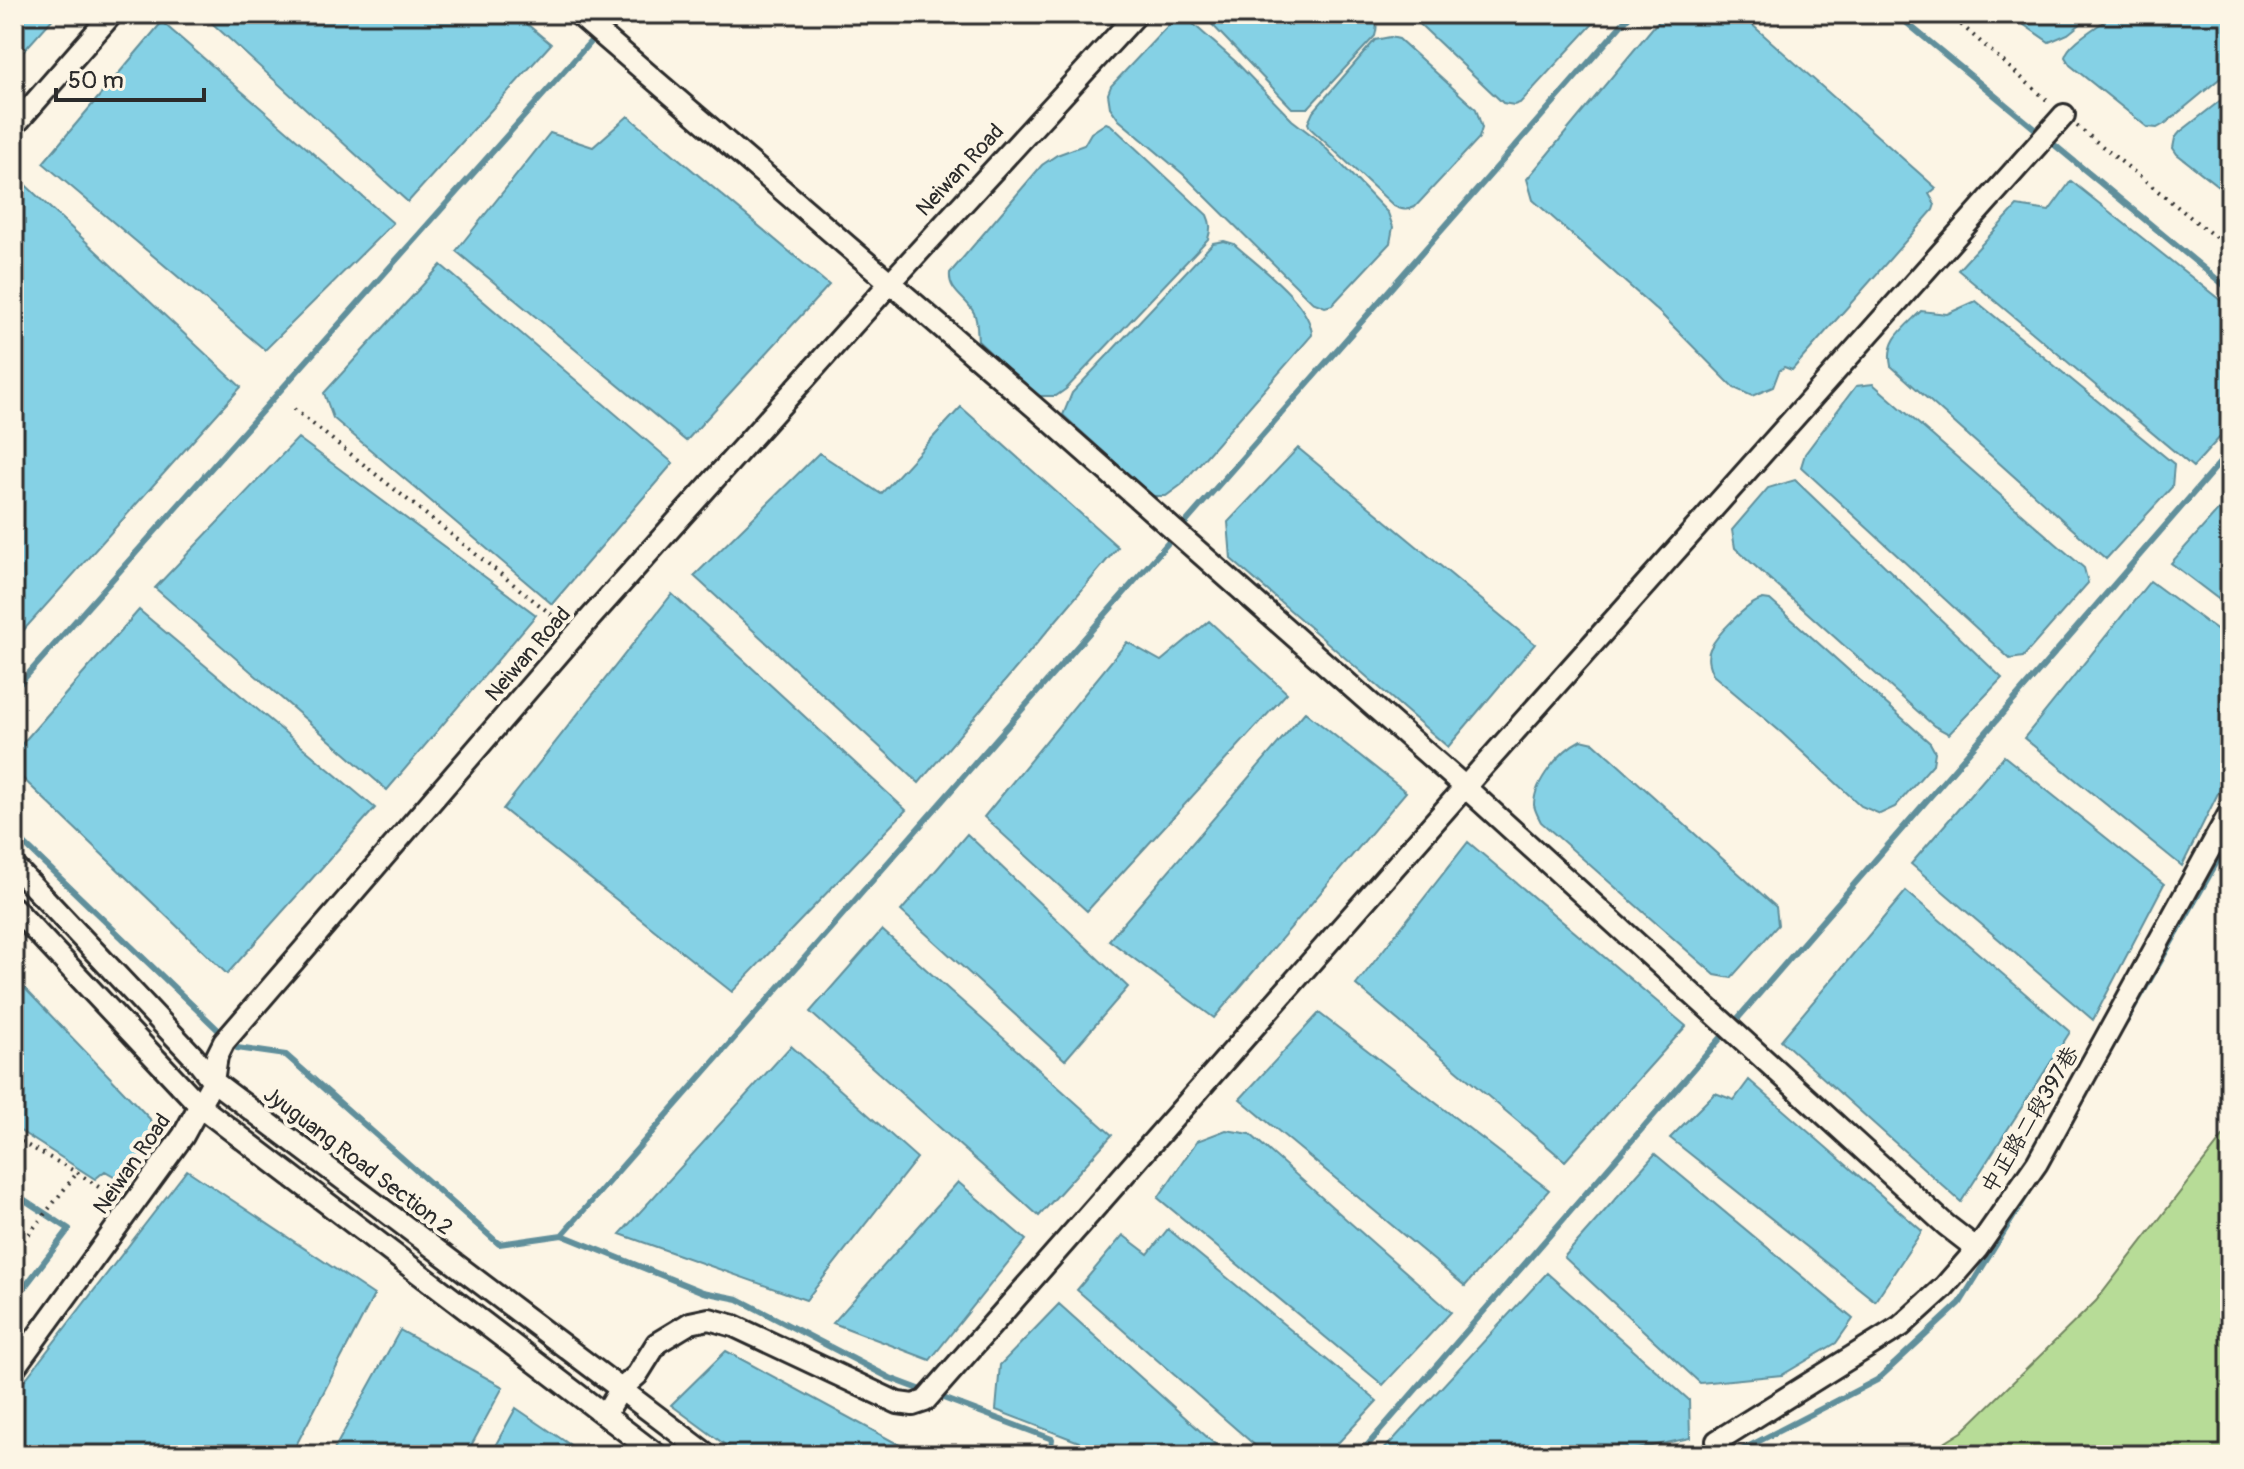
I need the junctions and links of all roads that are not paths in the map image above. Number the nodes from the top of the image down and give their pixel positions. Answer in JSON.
{"nodes":[{"id":1,"x":112,"y":14,"type":"edge"},
{"id":2,"x":578,"y":14,"type":"edge"},
{"id":3,"x":1137,"y":14,"type":"edge"},
{"id":4,"x":2064,"y":115,"type":"road end"},
{"id":5,"x":14,"y":126,"type":"edge"},
{"id":6,"x":891,"y":282,"type":"junction"},
{"id":7,"x":1465,"y":787,"type":"junction"},
{"id":8,"x":2230,"y":812,"type":"edge"},
{"id":9,"x":14,"y":866,"type":"edge"},
{"id":10,"x":14,"y":908,"type":"edge"},
{"id":11,"x":213,"y":1081,"type":"junction"},
{"id":12,"x":201,"y":1107,"type":"junction"},
{"id":13,"x":1977,"y":1249,"type":"junction"},
{"id":14,"x":14,"y":1368,"type":"edge"},
{"id":15,"x":620,"y":1390,"type":"junction"},
{"id":16,"x":605,"y":1415,"type":"junction"},
{"id":17,"x":1717,"y":1441,"type":"dead end"},
{"id":18,"x":657,"y":1455,"type":"edge"},
{"id":19,"x":708,"y":1455,"type":"edge"}],
"edges":[{"from":1,"to":5,"type":"street"},
{"from":2,"to":6,"type":"street"},
{"from":3,"to":6,"type":"street","name":"Neiwan Road"},
{"from":4,"to":7,"type":"street"},
{"from":6,"to":7,"type":"street"},
{"from":6,"to":11,"type":"street","name":"Neiwan Road"},
{"from":7,"to":13,"type":"street"},
{"from":7,"to":15,"type":"street"},
{"from":8,"to":13,"type":"street","name":"中正路二段397巷"},
{"from":9,"to":11,"type":"street","name":"Jyuguang Road Section 2"},
{"from":10,"to":12,"type":"street"},
{"from":11,"to":12,"type":"street","name":"Neiwan Road"},
{"from":11,"to":15,"type":"street","name":"Jyuguang Road Section 2"},
{"from":12,"to":14,"type":"street","name":"Neiwan Road"},
{"from":12,"to":16,"type":"street"},
{"from":13,"to":17,"type":"street","name":"中正路二段397巷"},
{"from":15,"to":16,"type":"street"},
{"from":15,"to":19,"type":"street","name":"Jyuguang Road Section 2"},
{"from":16,"to":18,"type":"street"}]}
